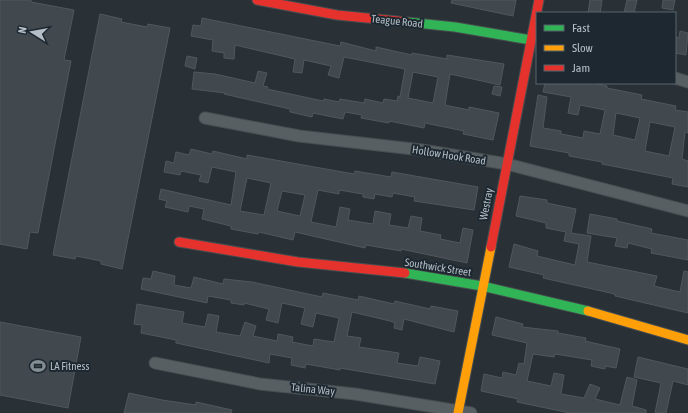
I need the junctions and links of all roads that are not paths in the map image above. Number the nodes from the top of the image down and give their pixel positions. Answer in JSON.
{"nodes":[{"id":1,"x":257,"y":0,"type":"edge"},
{"id":2,"x":539,"y":0,"type":"edge"},
{"id":3,"x":538,"y":12,"type":"edge"},
{"id":4,"x":536,"y":25,"type":"edge"},
{"id":5,"x":534,"y":41,"type":"edge"},
{"id":6,"x":676,"y":78,"type":"edge"},
{"id":7,"x":688,"y":82,"type":"edge"},
{"id":8,"x":205,"y":118,"type":"dead end"},
{"id":9,"x":507,"y":164,"type":"junction"},
{"id":10,"x":688,"y":211,"type":"edge"},
{"id":11,"x":180,"y":242,"type":"dead end"},
{"id":12,"x":482,"y":286,"type":"junction"},
{"id":13,"x":688,"y":340,"type":"edge"},
{"id":14,"x":155,"y":363,"type":"dead end"},
{"id":15,"x":458,"y":412,"type":"edge"},
{"id":16,"x":471,"y":413,"type":"edge"}],
"edges":[{"from":1,"to":5,"type":"street","name":"Teague Road"},
{"from":2,"to":3,"type":"street","name":"Westray"},
{"from":4,"to":5,"type":"street","name":"Westray"},
{"from":5,"to":9,"type":"street","name":"Westray"},
{"from":6,"to":7,"type":"street"},
{"from":8,"to":9,"type":"street","name":"Hollow Hook Road"},
{"from":9,"to":10,"type":"street","name":"Hollow Hook Road"},
{"from":9,"to":12,"type":"street","name":"Westray"},
{"from":11,"to":12,"type":"street","name":"Southwick Street"},
{"from":12,"to":13,"type":"street","name":"Southwick Street"},
{"from":12,"to":15,"type":"street","name":"Westray"},
{"from":14,"to":15,"type":"street","name":"Talina Way"},
{"from":15,"to":16,"type":"street","name":"Talina Way"}]}
